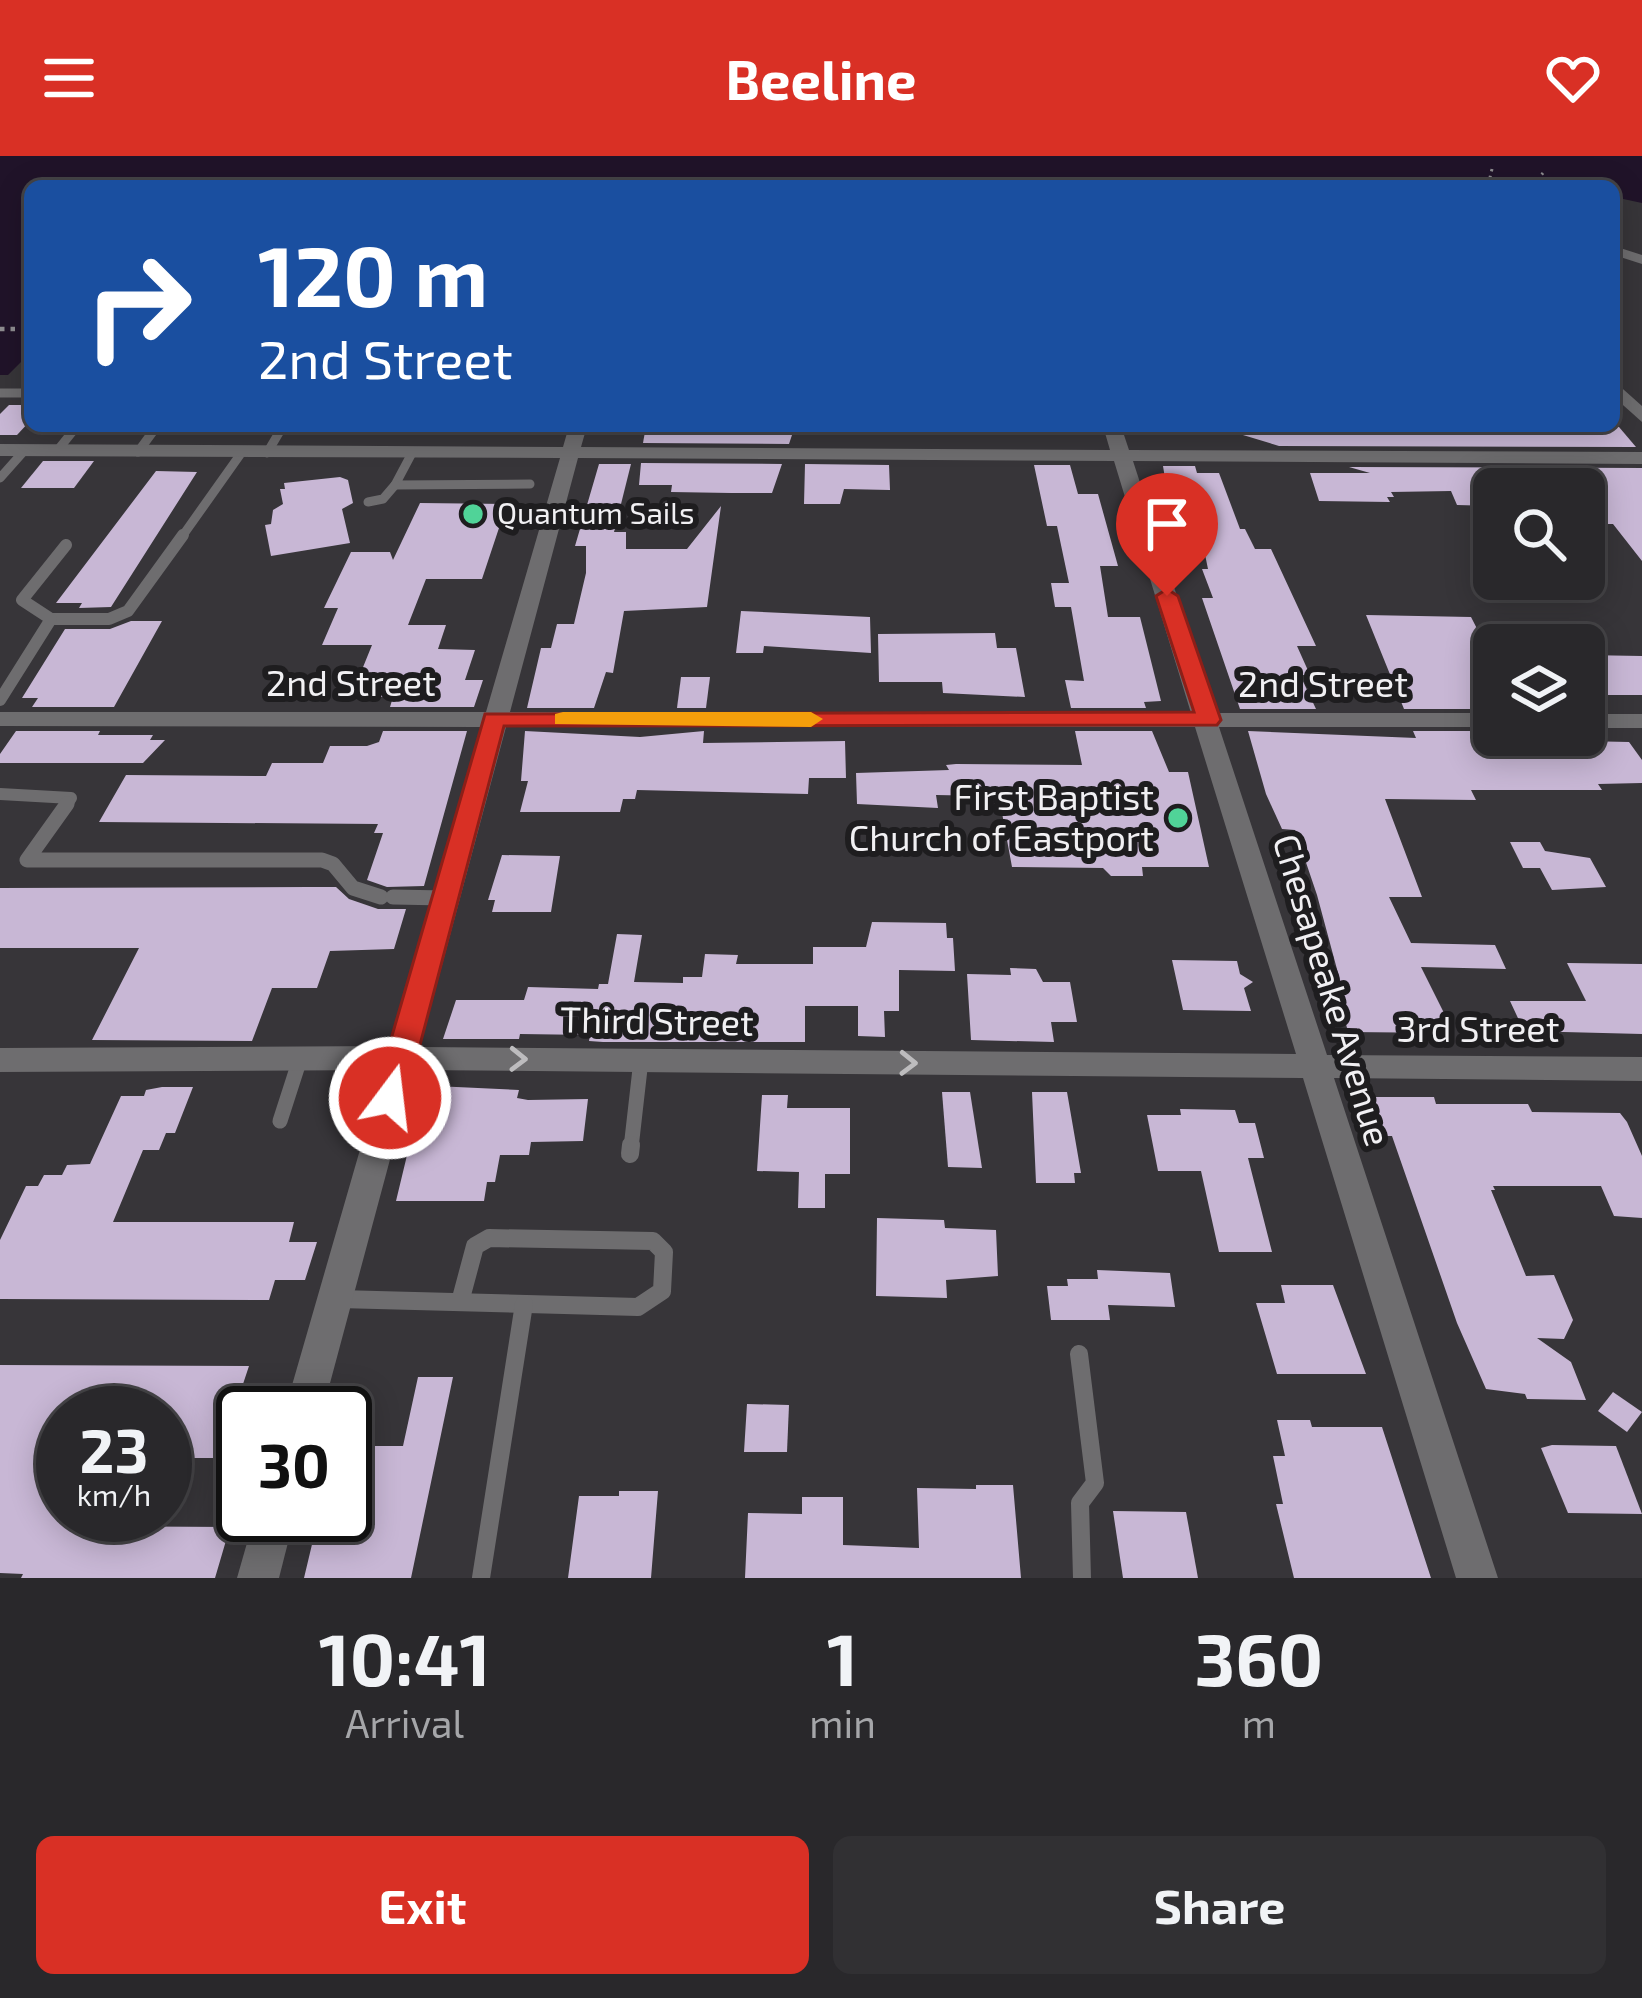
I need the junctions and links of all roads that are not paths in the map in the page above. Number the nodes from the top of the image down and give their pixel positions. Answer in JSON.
{"nodes":[{"id":1,"x":1620,"y":392,"type":"edge"},
{"id":2,"x":1642,"y":416,"type":"edge"},
{"id":3,"x":72,"y":432,"type":"edge"},
{"id":4,"x":152,"y":432,"type":"edge"},
{"id":5,"x":279,"y":432,"type":"edge"},
{"id":6,"x":760,"y":432,"type":"edge"},
{"id":7,"x":574,"y":440,"type":"edge"},
{"id":8,"x":1116,"y":441,"type":"edge"},
{"id":9,"x":0,"y":450,"type":"edge"},
{"id":10,"x":24,"y":451,"type":"junction"},
{"id":11,"x":57,"y":451,"type":"junction"},
{"id":12,"x":137,"y":452,"type":"junction"},
{"id":13,"x":242,"y":452,"type":"junction"},
{"id":14,"x":267,"y":453,"type":"junction"},
{"id":15,"x":412,"y":453,"type":"junction"},
{"id":16,"x":759,"y":455,"type":"junction"},
{"id":17,"x":1642,"y":458,"type":"edge"},
{"id":18,"x":0,"y":478,"type":"edge"},
{"id":19,"x":530,"y":484,"type":"dead end"},
{"id":20,"x":395,"y":485,"type":"junction"},
{"id":21,"x":368,"y":502,"type":"dead end"},
{"id":22,"x":66,"y":545,"type":"dead end"},
{"id":23,"x":51,"y":619,"type":"junction"},
{"id":24,"x":0,"y":700,"type":"edge"},
{"id":25,"x":0,"y":719,"type":"edge"},
{"id":26,"x":494,"y":719,"type":"junction"},
{"id":27,"x":1209,"y":720,"type":"junction"},
{"id":28,"x":1473,"y":721,"type":"edge"},
{"id":29,"x":1605,"y":721,"type":"edge"},
{"id":30,"x":1642,"y":721,"type":"edge"},
{"id":31,"x":0,"y":794,"type":"edge"},
{"id":32,"x":445,"y":898,"type":"junction"},
{"id":33,"x":300,"y":1058,"type":"junction"},
{"id":34,"x":400,"y":1058,"type":"junction"},
{"id":35,"x":0,"y":1060,"type":"edge"},
{"id":36,"x":641,"y":1060,"type":"junction"},
{"id":37,"x":1314,"y":1067,"type":"junction"},
{"id":38,"x":1642,"y":1070,"type":"edge"},
{"id":39,"x":280,"y":1121,"type":"dead end"},
{"id":40,"x":630,"y":1154,"type":"dead end"},
{"id":41,"x":334,"y":1298,"type":"junction"},
{"id":42,"x":460,"y":1302,"type":"junction"},
{"id":43,"x":524,"y":1304,"type":"junction"},
{"id":44,"x":1079,"y":1354,"type":"dead end"},
{"id":45,"x":310,"y":1386,"type":"edge"},
{"id":46,"x":268,"y":1542,"type":"edge"},
{"id":47,"x":258,"y":1578,"type":"edge"},
{"id":48,"x":481,"y":1578,"type":"edge"},
{"id":49,"x":1082,"y":1578,"type":"edge"},
{"id":50,"x":1477,"y":1578,"type":"edge"}],
"edges":[{"from":1,"to":2,"type":"street"},
{"from":3,"to":11,"type":"lane"},
{"from":4,"to":12,"type":"lane"},
{"from":5,"to":14,"type":"lane"},
{"from":6,"to":16,"type":"street"},
{"from":7,"to":15,"type":"street"},
{"from":7,"to":16,"type":"street"},
{"from":7,"to":26,"type":"street"},
{"from":8,"to":16,"type":"street"},
{"from":8,"to":17,"type":"street"},
{"from":8,"to":27,"type":"street","name":"Chesapeake Avenue"},
{"from":9,"to":10,"type":"street"},
{"from":10,"to":11,"type":"street"},
{"from":10,"to":18,"type":"lane"},
{"from":11,"to":12,"type":"street"},
{"from":12,"to":13,"type":"street"},
{"from":13,"to":14,"type":"street"},
{"from":13,"to":23,"type":"lane"},
{"from":14,"to":15,"type":"street"},
{"from":15,"to":20,"type":"lane"},
{"from":19,"to":20,"type":"lane"},
{"from":20,"to":21,"type":"lane"},
{"from":22,"to":23,"type":"lane"},
{"from":23,"to":24,"type":"lane"},
{"from":25,"to":26,"type":"street","name":"2nd Street"},
{"from":26,"to":27,"type":"street","name":"2nd Street"},
{"from":26,"to":32,"type":"street"},
{"from":27,"to":28,"type":"street","name":"2nd Street"},
{"from":27,"to":37,"type":"street","name":"Chesapeake Avenue"},
{"from":29,"to":30,"type":"street"},
{"from":31,"to":32,"type":"lane"},
{"from":32,"to":34,"type":"street"},
{"from":33,"to":34,"type":"street","name":"Third Street"},
{"from":33,"to":35,"type":"street","name":"Third Street"},
{"from":33,"to":39,"type":"lane"},
{"from":34,"to":36,"type":"street","name":"Third Street","one_way":true},
{"from":34,"to":41,"type":"street"},
{"from":36,"to":37,"type":"street","name":"Third Street","one_way":true},
{"from":36,"to":40,"type":"lane"},
{"from":37,"to":38,"type":"street","name":"3rd Street"},
{"from":37,"to":50,"type":"street","name":"Chesapeake Avenue"},
{"from":41,"to":42,"type":"lane"},
{"from":41,"to":45,"type":"street"},
{"from":42,"to":43,"type":"lane"},
{"from":42,"to":43,"type":"lane"},
{"from":43,"to":48,"type":"lane"},
{"from":44,"to":49,"type":"lane"},
{"from":46,"to":47,"type":"street"}]}
